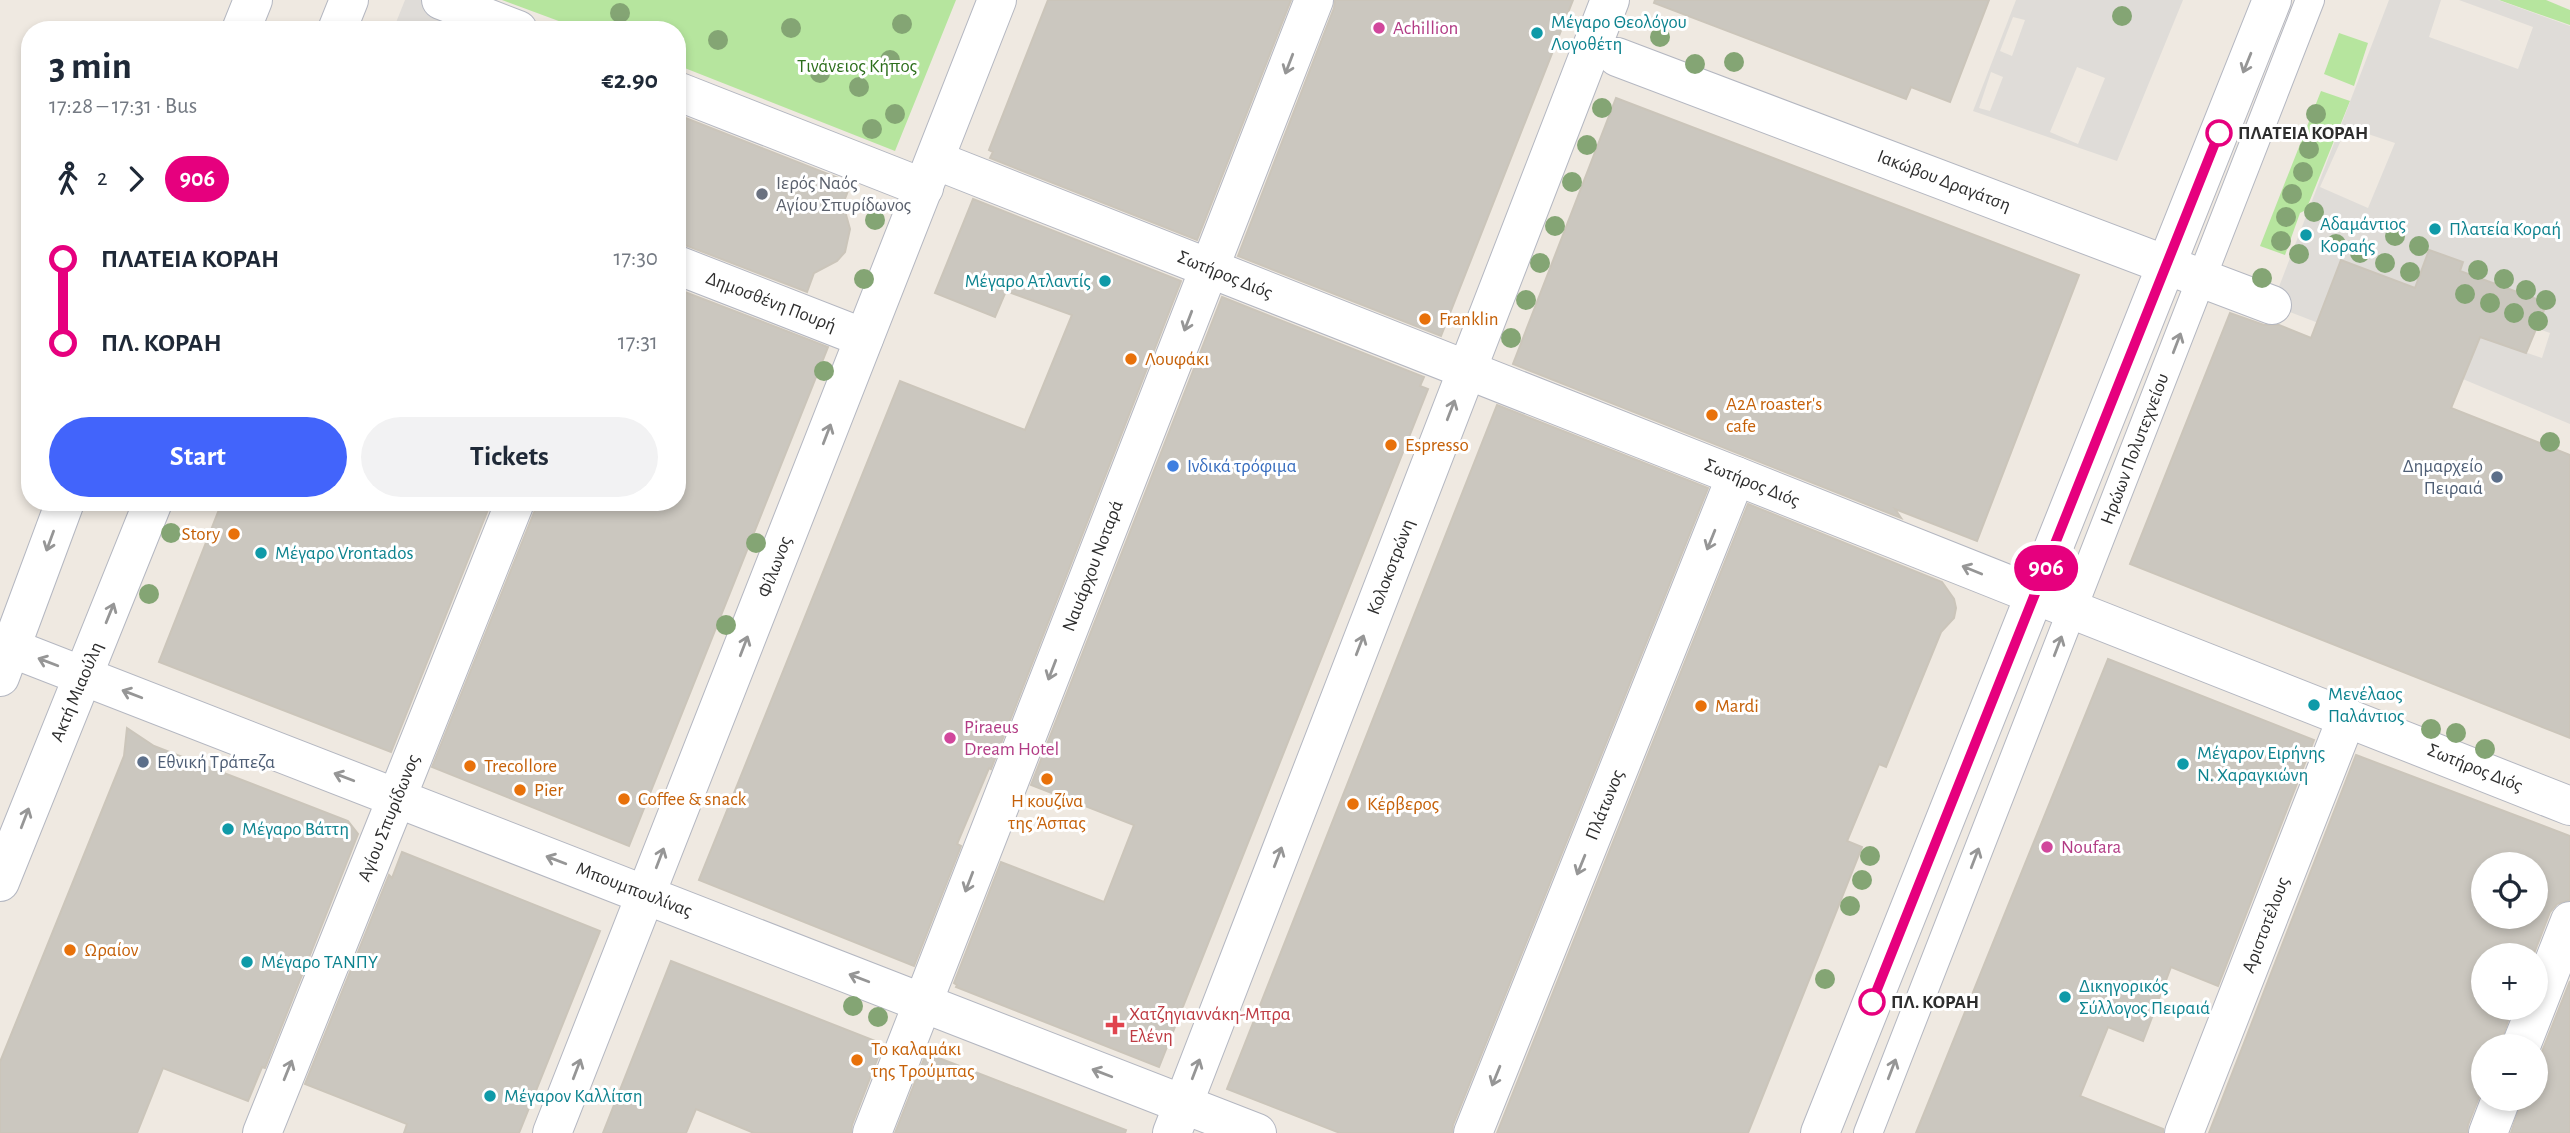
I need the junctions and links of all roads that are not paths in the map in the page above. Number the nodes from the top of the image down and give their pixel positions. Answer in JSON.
{"nodes":[{"id":1,"x":253,"y":0,"type":"edge"},
{"id":2,"x":349,"y":0,"type":"edge"},
{"id":3,"x":441,"y":0,"type":"edge"},
{"id":4,"x":998,"y":0,"type":"edge"},
{"id":5,"x":1314,"y":0,"type":"edge"},
{"id":6,"x":1610,"y":0,"type":"edge"},
{"id":7,"x":2272,"y":0,"type":"edge"},
{"id":8,"x":2311,"y":0,"type":"edge"},
{"id":9,"x":245,"y":21,"type":"edge"},
{"id":10,"x":341,"y":21,"type":"edge"},
{"id":11,"x":495,"y":21,"type":"edge"},
{"id":12,"x":1617,"y":57,"type":"dead end"},
{"id":13,"x":686,"y":97,"type":"edge"},
{"id":14,"x":929,"y":174,"type":"junction"},
{"id":15,"x":2166,"y":266,"type":"junction"},
{"id":16,"x":1209,"y":268,"type":"junction"},
{"id":17,"x":686,"y":269,"type":"edge"},
{"id":18,"x":2202,"y":279,"type":"junction"},
{"id":19,"x":2272,"y":305,"type":"dead end"},
{"id":20,"x":864,"y":338,"type":"junction"},
{"id":21,"x":1467,"y":370,"type":"junction"},
{"id":22,"x":1736,"y":476,"type":"junction"},
{"id":23,"x":62,"y":511,"type":"edge"},
{"id":24,"x":149,"y":511,"type":"edge"},
{"id":25,"x":511,"y":511,"type":"edge"},
{"id":26,"x":2035,"y":595,"type":"junction"},
{"id":27,"x":2072,"y":609,"type":"junction"},
{"id":28,"x":6,"y":663,"type":"edge"},
{"id":29,"x":84,"y":676,"type":"junction"},
{"id":30,"x":2347,"y":717,"type":"junction"},
{"id":31,"x":397,"y":797,"type":"junction"},
{"id":32,"x":2570,"y":806,"type":"edge"},
{"id":33,"x":0,"y":882,"type":"edge"},
{"id":34,"x":646,"y":895,"type":"junction"},
{"id":35,"x":2570,"y":921,"type":"edge"},
{"id":36,"x":923,"y":1003,"type":"junction"},
{"id":37,"x":2526,"y":1034,"type":"edge"},
{"id":38,"x":2496,"y":1111,"type":"edge"},
{"id":39,"x":1177,"y":1118,"type":"edge"},
{"id":40,"x":262,"y":1133,"type":"edge"},
{"id":41,"x":552,"y":1133,"type":"edge"},
{"id":42,"x":872,"y":1133,"type":"edge"},
{"id":43,"x":1257,"y":1133,"type":"edge"},
{"id":44,"x":1473,"y":1133,"type":"edge"},
{"id":45,"x":1820,"y":1133,"type":"edge"},
{"id":46,"x":1868,"y":1133,"type":"edge"},
{"id":47,"x":2184,"y":1133,"type":"edge"},
{"id":48,"x":2488,"y":1133,"type":"edge"}],
"edges":[{"from":1,"to":9,"type":"street"},
{"from":2,"to":10,"type":"street"},
{"from":3,"to":11,"type":"street"},
{"from":4,"to":14,"type":"street","name":"Φίλωνος"},
{"from":5,"to":16,"type":"street","name":"Ναυάρχου Νοταρά","one_way":true},
{"from":6,"to":21,"type":"street","name":"Κολοκοτρώνη"},
{"from":7,"to":15,"type":"street","name":"Ηρώων Πολυτεχνείου","one_way":true},
{"from":8,"to":18,"type":"lane","name":"Ηρώων Πολυτεχνείου"},
{"from":12,"to":15,"type":"street","name":"Ιακώβου Δραγάτση"},
{"from":13,"to":14,"type":"street","name":"Σωτήρος Διός"},
{"from":14,"to":16,"type":"street","name":"Σωτήρος Διός"},
{"from":14,"to":20,"type":"street","name":"Φίλωνος"},
{"from":15,"to":18,"type":"street","name":"Ιακώβου Δραγάτση"},
{"from":15,"to":26,"type":"street","name":"Ηρώων Πολυτεχνείου"},
{"from":16,"to":21,"type":"street","name":"Σωτήρος Διός"},
{"from":16,"to":36,"type":"street","name":"Ναυάρχου Νοταρά","one_way":true},
{"from":17,"to":20,"type":"street","name":"Δημοσθένη Πουρή"},
{"from":18,"to":19,"type":"street","name":"Ιακώβου Δραγάτση"},
{"from":27,"to":18,"type":"lane","name":"Ηρώων Πολυτεχνείου","one_way":true},
{"from":34,"to":20,"type":"street","name":"Φίλωνος","one_way":true},
{"from":21,"to":22,"type":"street","name":"Σωτήρος Διός"},
{"from":39,"to":21,"type":"street","name":"Κολοκοτρώνη","one_way":true},
{"from":26,"to":22,"type":"street","name":"Σωτήρος Διός","one_way":true},
{"from":22,"to":44,"type":"street","name":"Πλάτωνος","one_way":true},
{"from":23,"to":28,"type":"street","one_way":true},
{"from":29,"to":24,"type":"street","name":"Ακτή Μιαούλη","one_way":true},
{"from":25,"to":31,"type":"street","name":"Αγίου Σπυρίδωνος"},
{"from":26,"to":27,"type":"street","name":"Σωτήρος Διός"},
{"from":26,"to":45,"type":"street","name":"Ηρώων Πολυτεχνείου"},
{"from":27,"to":30,"type":"street","name":"Σωτήρος Διός"},
{"from":46,"to":27,"type":"lane","name":"Ηρώων Πολυτεχνείου","one_way":true},
{"from":29,"to":28,"type":"street","name":"Μπουμπουλίνας","one_way":true},
{"from":31,"to":29,"type":"street","name":"Μπουμπουλίνας","one_way":true},
{"from":33,"to":29,"type":"street","name":"Ακτή Μιαούλη","one_way":true},
{"from":30,"to":32,"type":"street","name":"Σωτήρος Διός"},
{"from":30,"to":47,"type":"street","name":"Αριστοτέλους"},
{"from":34,"to":31,"type":"street","name":"Μπουμπουλίνας","one_way":true},
{"from":40,"to":31,"type":"street","name":"Αγίου Σπυρίδωνος","one_way":true},
{"from":36,"to":34,"type":"street","name":"Μπουμπουλίνας","one_way":true},
{"from":41,"to":34,"type":"street","name":"Φίλωνος","one_way":true},
{"from":35,"to":37,"type":"street"},
{"from":39,"to":36,"type":"street","name":"Μπουμπουλίνας","one_way":true},
{"from":36,"to":42,"type":"street","name":"Ναυάρχου Νοταρά"},
{"from":38,"to":48,"type":"street"},
{"from":39,"to":43,"type":"street","name":"Μπουμπουλίνας"}]}
